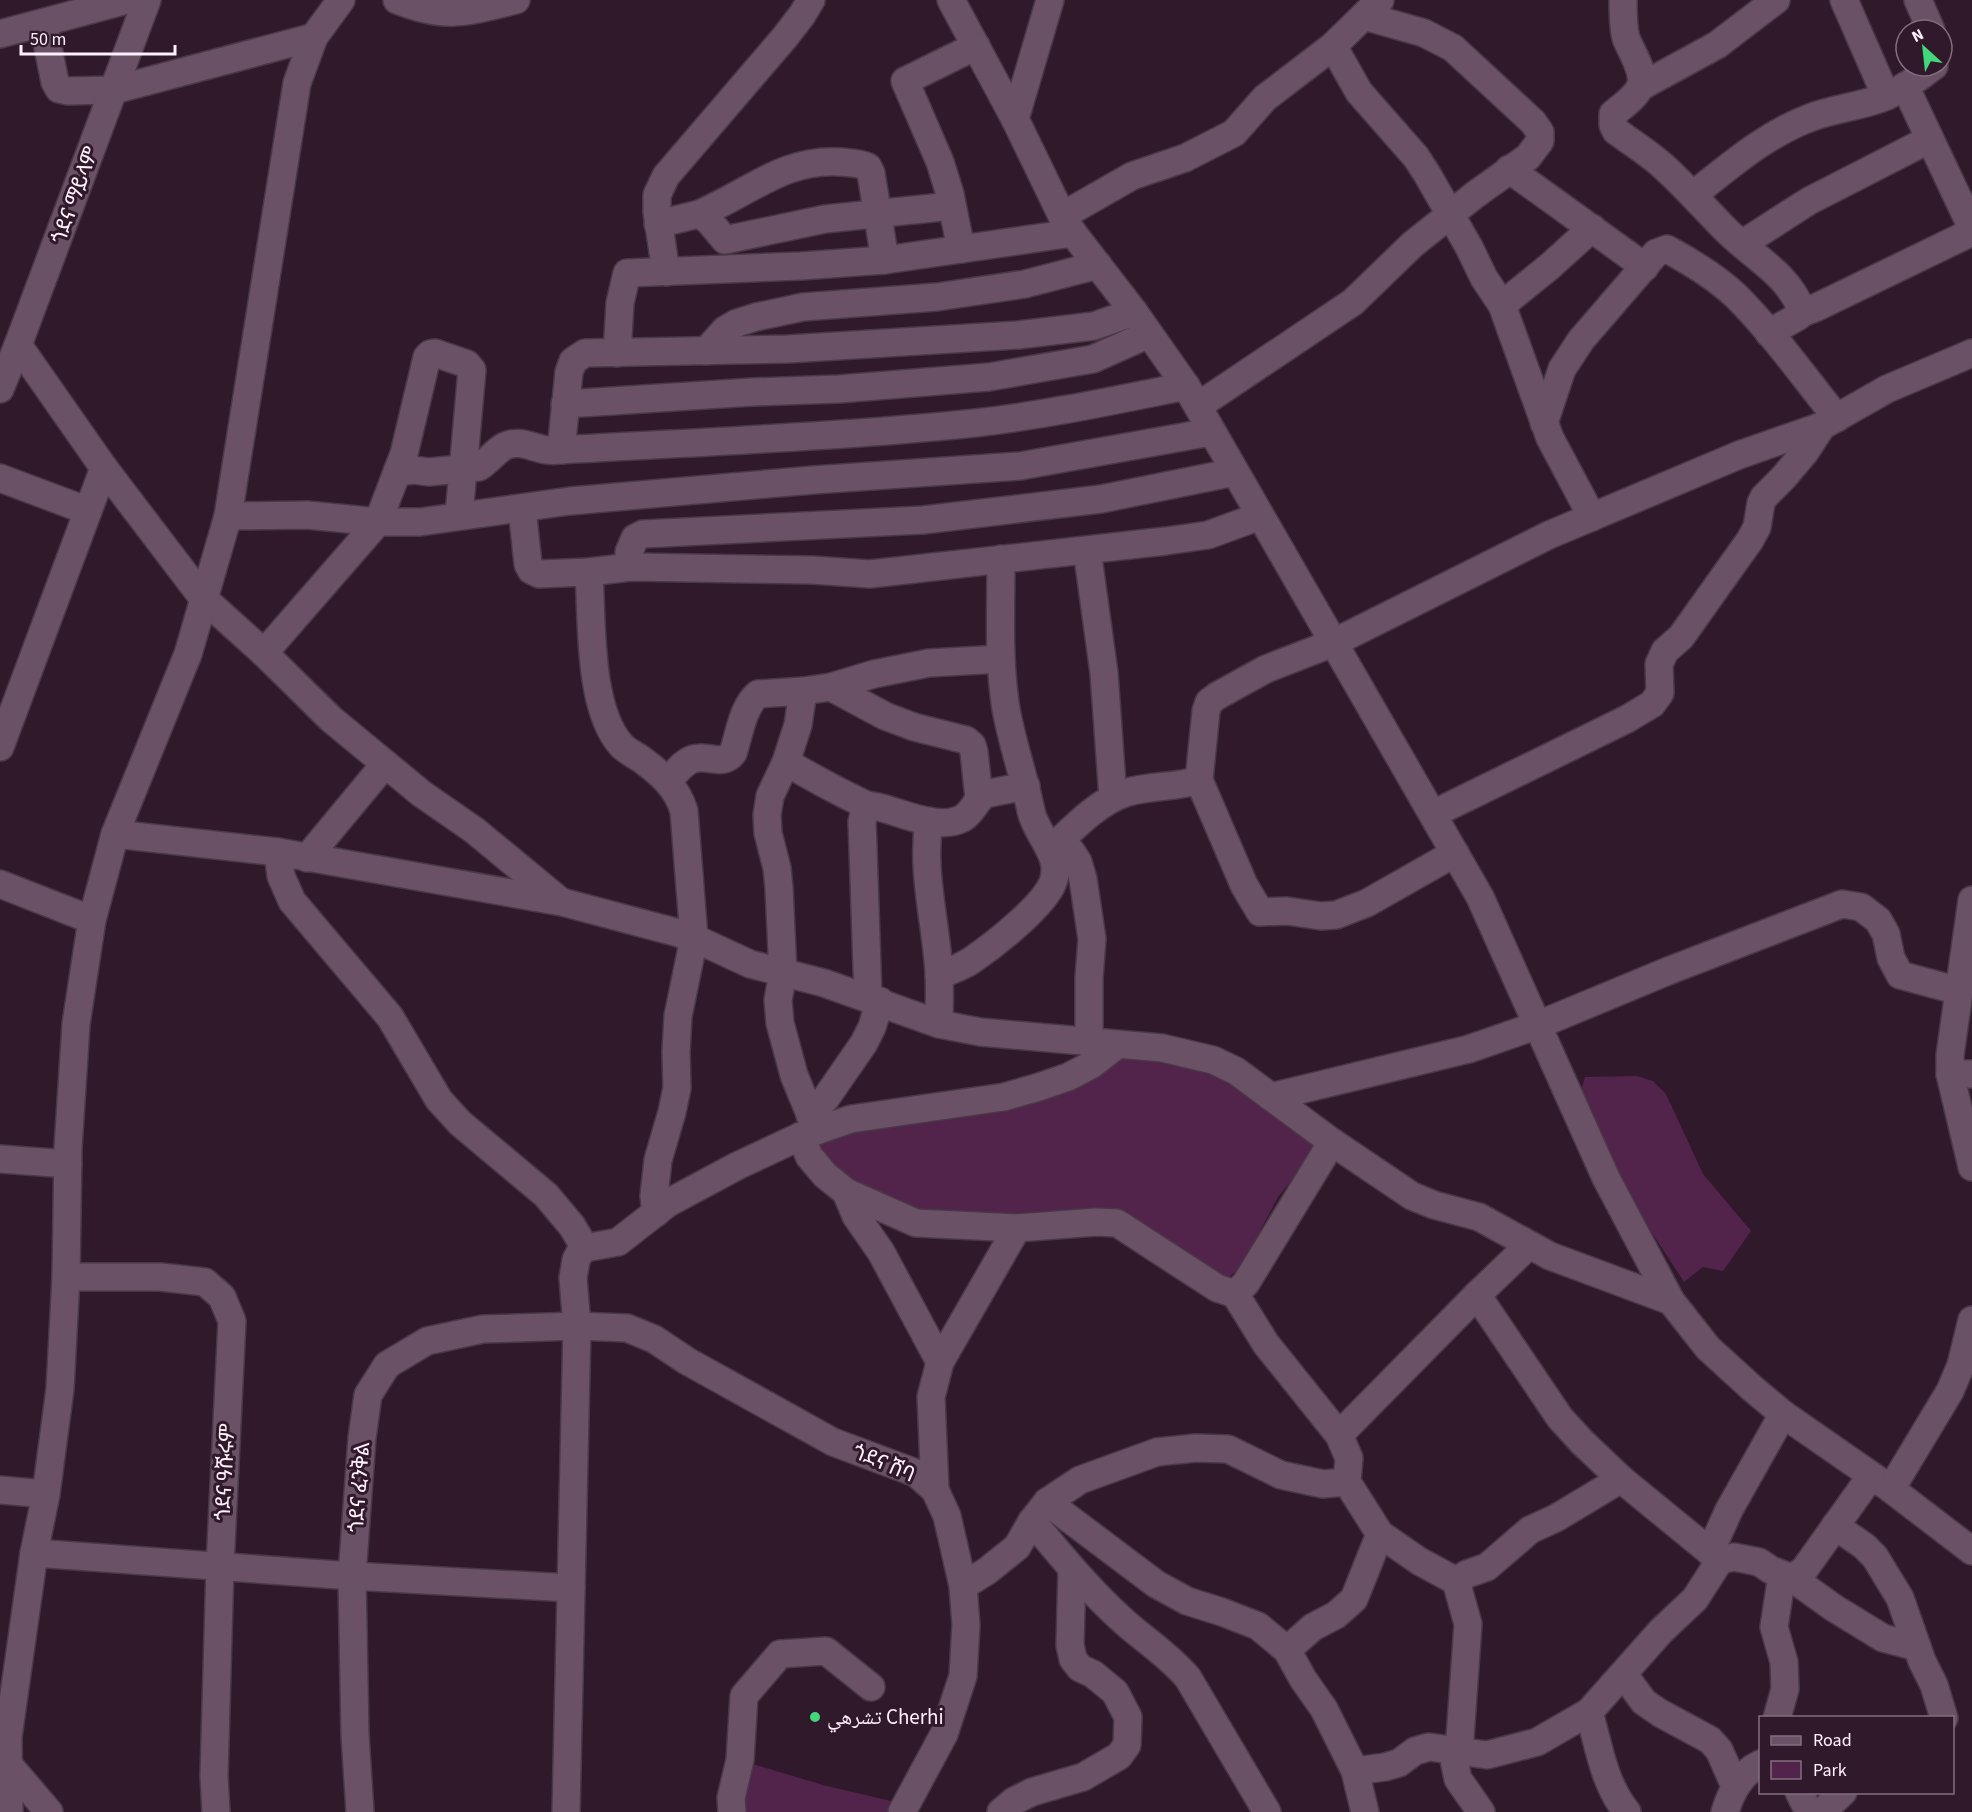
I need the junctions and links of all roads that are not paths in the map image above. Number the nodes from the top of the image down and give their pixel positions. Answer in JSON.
{"nodes":[{"id":1,"x":127,"y":0,"type":"edge"},
{"id":2,"x":147,"y":0,"type":"edge"},
{"id":3,"x":397,"y":0,"type":"edge"},
{"id":4,"x":516,"y":0,"type":"edge"},
{"id":5,"x":811,"y":0,"type":"edge"},
{"id":6,"x":951,"y":0,"type":"edge"},
{"id":7,"x":1050,"y":0,"type":"edge"},
{"id":8,"x":1623,"y":0,"type":"edge"},
{"id":9,"x":1776,"y":0,"type":"edge"},
{"id":10,"x":1844,"y":0,"type":"edge"},
{"id":11,"x":1918,"y":0,"type":"edge"},
{"id":12,"x":339,"y":2,"type":"edge"},
{"id":13,"x":461,"y":7,"type":"edge"},
{"id":14,"x":1372,"y":8,"type":"edge"},
{"id":15,"x":1926,"y":18,"type":"edge"},
{"id":16,"x":43,"y":23,"type":"junction"},
{"id":17,"x":0,"y":34,"type":"edge"},
{"id":18,"x":314,"y":37,"type":"junction"},
{"id":19,"x":1333,"y":45,"type":"junction"},
{"id":20,"x":976,"y":46,"type":"junction"},
{"id":21,"x":1915,"y":78,"type":"edge"},
{"id":22,"x":1640,"y":87,"type":"junction"},
{"id":23,"x":114,"y":90,"type":"junction"},
{"id":24,"x":1895,"y":91,"type":"junction"},
{"id":25,"x":1015,"y":119,"type":"junction"},
{"id":26,"x":1930,"y":139,"type":"junction"},
{"id":27,"x":1509,"y":169,"type":"junction"},
{"id":28,"x":1693,"y":195,"type":"junction"},
{"id":29,"x":952,"y":206,"type":"junction"},
{"id":30,"x":876,"y":213,"type":"junction"},
{"id":31,"x":699,"y":214,"type":"junction"},
{"id":32,"x":1450,"y":214,"type":"junction"},
{"id":33,"x":658,"y":224,"type":"junction"},
{"id":34,"x":1068,"y":224,"type":"junction"},
{"id":35,"x":1592,"y":228,"type":"junction"},
{"id":36,"x":1972,"y":230,"type":"edge"},
{"id":37,"x":1742,"y":244,"type":"junction"},
{"id":38,"x":961,"y":249,"type":"junction"},
{"id":39,"x":885,"y":260,"type":"junction"},
{"id":40,"x":1098,"y":265,"type":"junction"},
{"id":41,"x":801,"y":266,"type":"junction"},
{"id":42,"x":1645,"y":267,"type":"junction"},
{"id":43,"x":666,"y":272,"type":"junction"},
{"id":44,"x":1502,"y":305,"type":"junction"},
{"id":45,"x":803,"y":307,"type":"junction"},
{"id":46,"x":1802,"y":313,"type":"junction"},
{"id":47,"x":1142,"y":323,"type":"junction"},
{"id":48,"x":1769,"y":333,"type":"junction"},
{"id":49,"x":18,"y":345,"type":"junction"},
{"id":50,"x":754,"y":350,"type":"junction"},
{"id":51,"x":706,"y":351,"type":"junction"},
{"id":52,"x":617,"y":353,"type":"junction"},
{"id":53,"x":1972,"y":353,"type":"edge"},
{"id":54,"x":0,"y":389,"type":"edge"},
{"id":55,"x":753,"y":392,"type":"junction"},
{"id":56,"x":1192,"y":396,"type":"junction"},
{"id":57,"x":565,"y":404,"type":"junction"},
{"id":58,"x":1829,"y":422,"type":"junction"},
{"id":59,"x":1544,"y":423,"type":"junction"},
{"id":60,"x":1211,"y":432,"type":"junction"},
{"id":61,"x":561,"y":450,"type":"junction"},
{"id":62,"x":104,"y":468,"type":"junction"},
{"id":63,"x":463,"y":470,"type":"junction"},
{"id":64,"x":397,"y":472,"type":"junction"},
{"id":65,"x":1235,"y":472,"type":"junction"},
{"id":66,"x":0,"y":478,"type":"edge"},
{"id":67,"x":522,"y":508,"type":"junction"},
{"id":68,"x":88,"y":511,"type":"junction"},
{"id":69,"x":459,"y":515,"type":"junction"},
{"id":70,"x":228,"y":516,"type":"junction"},
{"id":71,"x":1260,"y":516,"type":"junction"},
{"id":72,"x":1592,"y":517,"type":"junction"},
{"id":73,"x":378,"y":522,"type":"junction"},
{"id":74,"x":1087,"y":550,"type":"junction"},
{"id":75,"x":1001,"y":559,"type":"junction"},
{"id":76,"x":631,"y":567,"type":"junction"},
{"id":77,"x":589,"y":572,"type":"junction"},
{"id":78,"x":203,"y":598,"type":"junction"},
{"id":79,"x":1333,"y":643,"type":"junction"},
{"id":80,"x":264,"y":653,"type":"junction"},
{"id":81,"x":1000,"y":659,"type":"junction"},
{"id":82,"x":831,"y":687,"type":"junction"},
{"id":83,"x":802,"y":692,"type":"junction"},
{"id":84,"x":0,"y":747,"type":"edge"},
{"id":85,"x":786,"y":762,"type":"junction"},
{"id":86,"x":385,"y":764,"type":"junction"},
{"id":87,"x":1199,"y":780,"type":"junction"},
{"id":88,"x":668,"y":782,"type":"junction"},
{"id":89,"x":1026,"y":786,"type":"junction"},
{"id":90,"x":979,"y":798,"type":"junction"},
{"id":91,"x":1113,"y":798,"type":"junction"},
{"id":92,"x":866,"y":805,"type":"junction"},
{"id":93,"x":1433,"y":814,"type":"junction"},
{"id":94,"x":928,"y":821,"type":"junction"},
{"id":95,"x":115,"y":834,"type":"junction"},
{"id":96,"x":1054,"y":846,"type":"junction"},
{"id":97,"x":278,"y":852,"type":"junction"},
{"id":98,"x":1455,"y":853,"type":"junction"},
{"id":99,"x":307,"y":858,"type":"junction"},
{"id":100,"x":0,"y":884,"type":"edge"},
{"id":101,"x":1972,"y":900,"type":"edge"},
{"id":102,"x":562,"y":902,"type":"junction"},
{"id":103,"x":92,"y":920,"type":"junction"},
{"id":104,"x":694,"y":938,"type":"junction"},
{"id":105,"x":783,"y":973,"type":"junction"},
{"id":106,"x":939,"y":975,"type":"junction"},
{"id":107,"x":1959,"y":991,"type":"junction"},
{"id":108,"x":874,"y":999,"type":"junction"},
{"id":109,"x":939,"y":1024,"type":"junction"},
{"id":110,"x":1538,"y":1025,"type":"junction"},
{"id":111,"x":1089,"y":1042,"type":"junction"},
{"id":112,"x":1117,"y":1045,"type":"junction"},
{"id":113,"x":1961,"y":1074,"type":"edge"},
{"id":114,"x":1271,"y":1097,"type":"junction"},
{"id":115,"x":810,"y":1127,"type":"junction"},
{"id":116,"x":1332,"y":1142,"type":"junction"},
{"id":117,"x":0,"y":1159,"type":"edge"},
{"id":118,"x":68,"y":1164,"type":"junction"},
{"id":119,"x":1972,"y":1167,"type":"edge"},
{"id":120,"x":846,"y":1192,"type":"junction"},
{"id":121,"x":656,"y":1213,"type":"junction"},
{"id":122,"x":1017,"y":1228,"type":"junction"},
{"id":123,"x":1529,"y":1245,"type":"junction"},
{"id":124,"x":585,"y":1248,"type":"junction"},
{"id":125,"x":66,"y":1277,"type":"junction"},
{"id":126,"x":1235,"y":1294,"type":"junction"},
{"id":127,"x":1477,"y":1295,"type":"junction"},
{"id":128,"x":1671,"y":1301,"type":"junction"},
{"id":129,"x":1972,"y":1320,"type":"edge"},
{"id":130,"x":576,"y":1326,"type":"junction"},
{"id":131,"x":627,"y":1328,"type":"joint"},
{"id":132,"x":940,"y":1362,"type":"junction"},
{"id":133,"x":1783,"y":1414,"type":"junction"},
{"id":134,"x":1339,"y":1435,"type":"junction"},
{"id":135,"x":1621,"y":1479,"type":"junction"},
{"id":136,"x":1347,"y":1482,"type":"junction"},
{"id":137,"x":1881,"y":1483,"type":"junction"},
{"id":138,"x":0,"y":1490,"type":"edge"},
{"id":139,"x":935,"y":1490,"type":"junction"},
{"id":140,"x":46,"y":1494,"type":"junction"},
{"id":141,"x":1039,"y":1512,"type":"junction"},
{"id":142,"x":1835,"y":1526,"type":"junction"},
{"id":143,"x":1380,"y":1534,"type":"junction"},
{"id":144,"x":1972,"y":1551,"type":"edge"},
{"id":145,"x":34,"y":1553,"type":"junction"},
{"id":146,"x":1715,"y":1556,"type":"junction"},
{"id":147,"x":220,"y":1566,"type":"junction"},
{"id":148,"x":1072,"y":1569,"type":"junction"},
{"id":149,"x":352,"y":1576,"type":"junction"},
{"id":150,"x":1787,"y":1577,"type":"junction"},
{"id":151,"x":1456,"y":1581,"type":"junction"},
{"id":152,"x":963,"y":1586,"type":"junction"},
{"id":153,"x":571,"y":1587,"type":"junction"},
{"id":154,"x":1917,"y":1647,"type":"junction"},
{"id":155,"x":1287,"y":1650,"type":"junction"},
{"id":156,"x":1624,"y":1675,"type":"junction"},
{"id":157,"x":871,"y":1687,"type":"dead end"},
{"id":158,"x":1589,"y":1712,"type":"junction"},
{"id":159,"x":1778,"y":1716,"type":"edge"},
{"id":160,"x":1943,"y":1716,"type":"edge"},
{"id":161,"x":5,"y":1747,"type":"edge"},
{"id":162,"x":1459,"y":1752,"type":"junction"},
{"id":163,"x":1759,"y":1765,"type":"edge"},
{"id":164,"x":1355,"y":1771,"type":"junction"},
{"id":165,"x":1735,"y":1786,"type":"junction"},
{"id":166,"x":1800,"y":1794,"type":"edge"},
{"id":167,"x":1841,"y":1794,"type":"edge"},
{"id":168,"x":9,"y":1812,"type":"edge"},
{"id":169,"x":49,"y":1812,"type":"edge"},
{"id":170,"x":216,"y":1812,"type":"edge"},
{"id":171,"x":360,"y":1812,"type":"edge"},
{"id":172,"x":566,"y":1812,"type":"edge"},
{"id":173,"x":732,"y":1812,"type":"edge"},
{"id":174,"x":902,"y":1812,"type":"edge"},
{"id":175,"x":1001,"y":1812,"type":"edge"},
{"id":176,"x":1267,"y":1812,"type":"edge"},
{"id":177,"x":1365,"y":1812,"type":"edge"},
{"id":178,"x":1481,"y":1812,"type":"edge"},
{"id":179,"x":1628,"y":1812,"type":"edge"},
{"id":180,"x":1725,"y":1812,"type":"edge"},
{"id":181,"x":1809,"y":1812,"type":"edge"},
{"id":182,"x":1822,"y":1812,"type":"edge"}],
"edges":[{"from":1,"to":16,"type":"street"},
{"from":2,"to":23,"type":"street","name":"ጎደና ማይላም"},
{"from":3,"to":13,"type":"street"},
{"from":4,"to":13,"type":"street"},
{"from":5,"to":33,"type":"street"},
{"from":6,"to":20,"type":"street"},
{"from":7,"to":25,"type":"street"},
{"from":8,"to":22,"type":"street"},
{"from":9,"to":22,"type":"street"},
{"from":10,"to":24,"type":"street"},
{"from":11,"to":15,"type":"street"},
{"from":12,"to":18,"type":"street"},
{"from":14,"to":19,"type":"street"},
{"from":14,"to":27,"type":"street"},
{"from":16,"to":17,"type":"street"},
{"from":16,"to":23,"type":"street"},
{"from":18,"to":23,"type":"street"},
{"from":18,"to":70,"type":"street"},
{"from":19,"to":32,"type":"street"},
{"from":19,"to":34,"type":"street"},
{"from":20,"to":25,"type":"street"},
{"from":20,"to":29,"type":"street"},
{"from":21,"to":24,"type":"street"},
{"from":22,"to":28,"type":"street"},
{"from":23,"to":49,"type":"street","name":"ጎደና ማይላም"},
{"from":24,"to":26,"type":"street"},
{"from":24,"to":28,"type":"street"},
{"from":25,"to":34,"type":"street"},
{"from":26,"to":36,"type":"street"},
{"from":26,"to":37,"type":"street"},
{"from":27,"to":32,"type":"street"},
{"from":27,"to":35,"type":"street"},
{"from":28,"to":37,"type":"street"},
{"from":29,"to":30,"type":"street"},
{"from":29,"to":38,"type":"street"},
{"from":30,"to":31,"type":"street"},
{"from":30,"to":31,"type":"street"},
{"from":30,"to":39,"type":"street"},
{"from":31,"to":33,"type":"street"},
{"from":32,"to":44,"type":"street"},
{"from":32,"to":56,"type":"street"},
{"from":33,"to":43,"type":"street"},
{"from":34,"to":38,"type":"street"},
{"from":34,"to":40,"type":"street"},
{"from":35,"to":42,"type":"street"},
{"from":35,"to":44,"type":"street"},
{"from":36,"to":46,"type":"street"},
{"from":37,"to":46,"type":"street"},
{"from":38,"to":39,"type":"street"},
{"from":39,"to":41,"type":"street"},
{"from":40,"to":45,"type":"street"},
{"from":40,"to":47,"type":"street"},
{"from":41,"to":43,"type":"street"},
{"from":41,"to":45,"type":"street"},
{"from":42,"to":48,"type":"street"},
{"from":42,"to":59,"type":"street"},
{"from":43,"to":52,"type":"street"},
{"from":44,"to":59,"type":"street"},
{"from":45,"to":51,"type":"street"},
{"from":46,"to":48,"type":"street"},
{"from":47,"to":50,"type":"street"},
{"from":47,"to":55,"type":"street"},
{"from":47,"to":56,"type":"street"},
{"from":48,"to":58,"type":"street"},
{"from":49,"to":54,"type":"street","name":"ጎደና ማይላም"},
{"from":49,"to":62,"type":"street"},
{"from":50,"to":51,"type":"street"},
{"from":50,"to":55,"type":"street"},
{"from":51,"to":52,"type":"street"},
{"from":52,"to":57,"type":"street"},
{"from":53,"to":58,"type":"street"},
{"from":55,"to":57,"type":"street"},
{"from":56,"to":60,"type":"street"},
{"from":56,"to":61,"type":"street"},
{"from":57,"to":61,"type":"street"},
{"from":58,"to":72,"type":"street"},
{"from":58,"to":93,"type":"street"},
{"from":59,"to":72,"type":"street"},
{"from":60,"to":65,"type":"street"},
{"from":60,"to":67,"type":"street"},
{"from":61,"to":63,"type":"street"},
{"from":62,"to":68,"type":"street"},
{"from":62,"to":78,"type":"street"},
{"from":63,"to":64,"type":"street"},
{"from":63,"to":64,"type":"street"},
{"from":63,"to":69,"type":"street"},
{"from":64,"to":73,"type":"street"},
{"from":65,"to":71,"type":"street"},
{"from":65,"to":76,"type":"street"},
{"from":66,"to":68,"type":"street"},
{"from":67,"to":69,"type":"street"},
{"from":67,"to":77,"type":"street"},
{"from":68,"to":84,"type":"street"},
{"from":69,"to":73,"type":"street"},
{"from":70,"to":73,"type":"street"},
{"from":70,"to":78,"type":"street"},
{"from":71,"to":74,"type":"street"},
{"from":71,"to":79,"type":"street"},
{"from":72,"to":79,"type":"street"},
{"from":73,"to":80,"type":"street"},
{"from":74,"to":75,"type":"street"},
{"from":74,"to":91,"type":"street"},
{"from":75,"to":76,"type":"street"},
{"from":75,"to":81,"type":"street"},
{"from":76,"to":77,"type":"street"},
{"from":77,"to":88,"type":"street"},
{"from":78,"to":80,"type":"street"},
{"from":78,"to":95,"type":"street"},
{"from":79,"to":87,"type":"street"},
{"from":79,"to":93,"type":"street"},
{"from":80,"to":86,"type":"street"},
{"from":81,"to":82,"type":"street"},
{"from":81,"to":89,"type":"street"},
{"from":82,"to":83,"type":"street"},
{"from":82,"to":90,"type":"street"},
{"from":83,"to":85,"type":"street"},
{"from":83,"to":88,"type":"street"},
{"from":85,"to":92,"type":"street"},
{"from":85,"to":105,"type":"street"},
{"from":86,"to":99,"type":"street"},
{"from":86,"to":102,"type":"street"},
{"from":87,"to":91,"type":"street"},
{"from":87,"to":98,"type":"street"},
{"from":88,"to":104,"type":"street"},
{"from":89,"to":90,"type":"street"},
{"from":89,"to":96,"type":"street"},
{"from":90,"to":94,"type":"street"},
{"from":91,"to":96,"type":"street"},
{"from":92,"to":94,"type":"street"},
{"from":92,"to":108,"type":"street"},
{"from":93,"to":98,"type":"street"},
{"from":94,"to":106,"type":"street"},
{"from":95,"to":97,"type":"street"},
{"from":95,"to":103,"type":"street"},
{"from":96,"to":106,"type":"street"},
{"from":96,"to":111,"type":"street"},
{"from":97,"to":99,"type":"street"},
{"from":97,"to":124,"type":"street"},
{"from":98,"to":110,"type":"street"},
{"from":99,"to":102,"type":"street"},
{"from":100,"to":103,"type":"street"},
{"from":101,"to":107,"type":"street"},
{"from":102,"to":104,"type":"street"},
{"from":103,"to":118,"type":"street"},
{"from":104,"to":105,"type":"street"},
{"from":104,"to":121,"type":"street"},
{"from":105,"to":108,"type":"street"},
{"from":105,"to":115,"type":"street"},
{"from":106,"to":109,"type":"street"},
{"from":107,"to":110,"type":"street"},
{"from":107,"to":113,"type":"street"},
{"from":108,"to":109,"type":"street"},
{"from":108,"to":115,"type":"street"},
{"from":109,"to":111,"type":"street"},
{"from":110,"to":114,"type":"street"},
{"from":110,"to":128,"type":"street"},
{"from":111,"to":112,"type":"street"},
{"from":112,"to":114,"type":"street"},
{"from":112,"to":115,"type":"street"},
{"from":113,"to":119,"type":"street"},
{"from":114,"to":116,"type":"street"},
{"from":115,"to":120,"type":"street"},
{"from":115,"to":121,"type":"street"},
{"from":116,"to":123,"type":"street"},
{"from":116,"to":126,"type":"street"},
{"from":117,"to":118,"type":"street"},
{"from":118,"to":125,"type":"street"},
{"from":120,"to":122,"type":"street"},
{"from":120,"to":132,"type":"street"},
{"from":121,"to":124,"type":"street"},
{"from":122,"to":126,"type":"street"},
{"from":122,"to":132,"type":"street"},
{"from":123,"to":127,"type":"street"},
{"from":123,"to":128,"type":"street"},
{"from":124,"to":130,"type":"street"},
{"from":125,"to":140,"type":"street"},
{"from":125,"to":147,"type":"street","name":"ጎደና ዓሹሩም"},
{"from":126,"to":134,"type":"street"},
{"from":127,"to":134,"type":"street"},
{"from":127,"to":135,"type":"street"},
{"from":128,"to":133,"type":"street"},
{"from":129,"to":137,"type":"street"},
{"from":130,"to":131,"type":"street","name":"ጎደና ፈንቅል"},
{"from":130,"to":149,"type":"street","name":"ጎደና ፈንቅል"},
{"from":130,"to":153,"type":"street"},
{"from":131,"to":139,"type":"street","name":"ጎደና ሸባ"},
{"from":132,"to":139,"type":"street"},
{"from":133,"to":137,"type":"street"},
{"from":133,"to":146,"type":"street"},
{"from":134,"to":136,"type":"street"},
{"from":135,"to":146,"type":"street"},
{"from":135,"to":151,"type":"street"},
{"from":136,"to":141,"type":"street"},
{"from":136,"to":143,"type":"street"},
{"from":137,"to":142,"type":"street"},
{"from":137,"to":144,"type":"street"},
{"from":138,"to":140,"type":"street"},
{"from":139,"to":152,"type":"street","name":"ጎደና ሸባ"},
{"from":140,"to":145,"type":"street"},
{"from":141,"to":148,"type":"street"},
{"from":141,"to":152,"type":"street"},
{"from":141,"to":155,"type":"street"},
{"from":142,"to":150,"type":"street"},
{"from":142,"to":154,"type":"street"},
{"from":143,"to":151,"type":"street"},
{"from":143,"to":155,"type":"street"},
{"from":145,"to":147,"type":"street"},
{"from":145,"to":161,"type":"street"},
{"from":146,"to":150,"type":"street"},
{"from":146,"to":156,"type":"street"},
{"from":147,"to":149,"type":"street"},
{"from":147,"to":170,"type":"street","name":"ጎደና ዓሹሩም"},
{"from":148,"to":175,"type":"street"},
{"from":148,"to":176,"type":"street"},
{"from":149,"to":153,"type":"street"},
{"from":149,"to":171,"type":"street","name":"ጎደና ፈንቅል"},
{"from":150,"to":154,"type":"street"},
{"from":150,"to":159,"type":"street"},
{"from":151,"to":162,"type":"street"},
{"from":152,"to":174,"type":"street","name":"ጎደና ሸባ"},
{"from":153,"to":172,"type":"street"},
{"from":154,"to":160,"type":"street"},
{"from":155,"to":164,"type":"street"},
{"from":156,"to":158,"type":"street"},
{"from":156,"to":165,"type":"street"},
{"from":157,"to":173,"type":"street"},
{"from":158,"to":162,"type":"street"},
{"from":158,"to":179,"type":"street"},
{"from":161,"to":168,"type":"street"},
{"from":161,"to":169,"type":"street"},
{"from":162,"to":164,"type":"street"},
{"from":162,"to":178,"type":"street"},
{"from":163,"to":165,"type":"street"},
{"from":164,"to":177,"type":"street"},
{"from":165,"to":180,"type":"street"},
{"from":166,"to":181,"type":"street"},
{"from":167,"to":182,"type":"street"}]}
